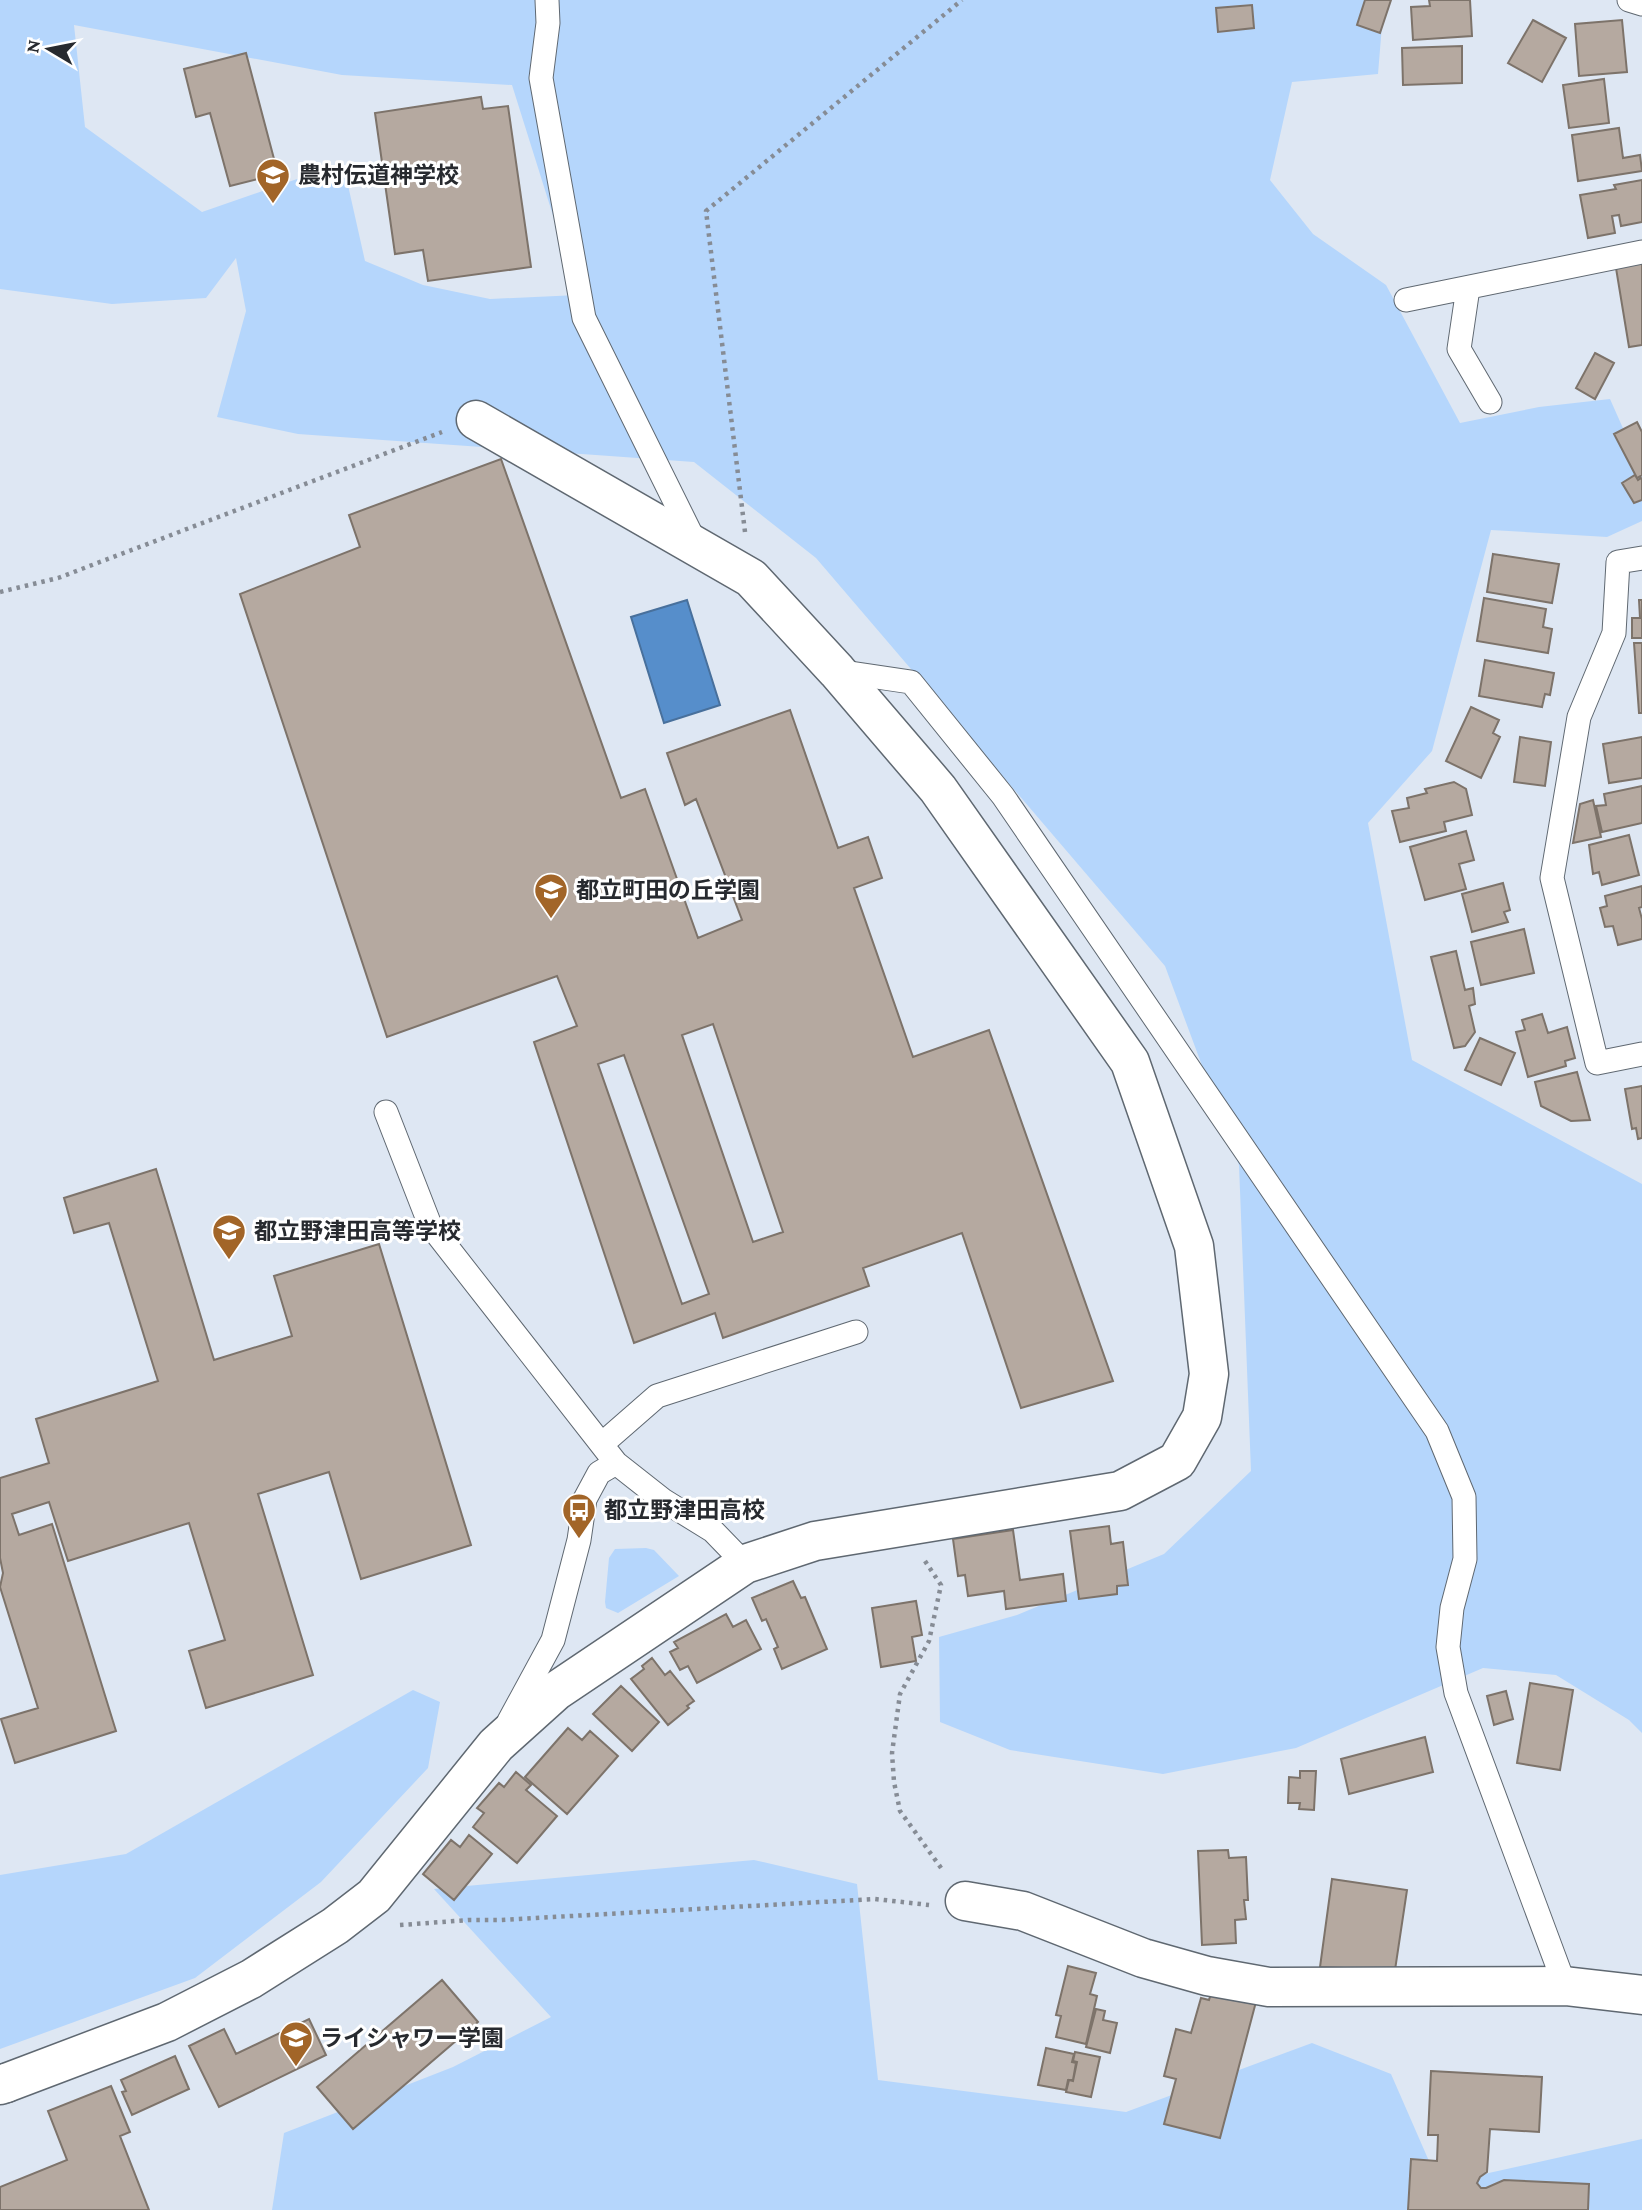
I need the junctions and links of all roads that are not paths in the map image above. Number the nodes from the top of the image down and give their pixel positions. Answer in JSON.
{"nodes":[{"id":1,"x":547,"y":0,"type":"edge"},
{"id":2,"x":1629,"y":0,"type":"edge"},
{"id":3,"x":1642,"y":4,"type":"edge"},
{"id":4,"x":1642,"y":252,"type":"edge"},
{"id":5,"x":1468,"y":288,"type":"junction"},
{"id":6,"x":1406,"y":300,"type":"dead end"},
{"id":7,"x":1490,"y":402,"type":"dead end"},
{"id":8,"x":476,"y":420,"type":"road end"},
{"id":9,"x":697,"y":547,"type":"junction"},
{"id":10,"x":1642,"y":558,"type":"edge"},
{"id":11,"x":837,"y":671,"type":"junction"},
{"id":12,"x":1642,"y":1054,"type":"edge"},
{"id":13,"x":386,"y":1112,"type":"dead end"},
{"id":14,"x":856,"y":1332,"type":"dead end"},
{"id":15,"x":609,"y":1454,"type":"junction"},
{"id":16,"x":745,"y":1564,"type":"junction"},
{"id":17,"x":496,"y":1745,"type":"junction"},
{"id":18,"x":965,"y":1901,"type":"road end"},
{"id":19,"x":1565,"y":1986,"type":"junction"},
{"id":20,"x":1642,"y":1995,"type":"edge"},
{"id":21,"x":3,"y":2084,"type":"edge"}],
"edges":[{"from":1,"to":9,"type":"lane"},
{"from":2,"to":3,"type":"lane"},
{"from":4,"to":5,"type":"lane"},
{"from":5,"to":6,"type":"lane"},
{"from":5,"to":7,"type":"lane"},
{"from":8,"to":9,"type":"street"},
{"from":9,"to":11,"type":"street"},
{"from":10,"to":12,"type":"lane"},
{"from":11,"to":16,"type":"street"},
{"from":11,"to":19,"type":"lane"},
{"from":13,"to":15,"type":"lane"},
{"from":14,"to":15,"type":"lane"},
{"from":15,"to":16,"type":"lane"},
{"from":15,"to":17,"type":"lane"},
{"from":16,"to":17,"type":"street"},
{"from":17,"to":21,"type":"street"},
{"from":18,"to":19,"type":"street"},
{"from":19,"to":20,"type":"street"}]}
